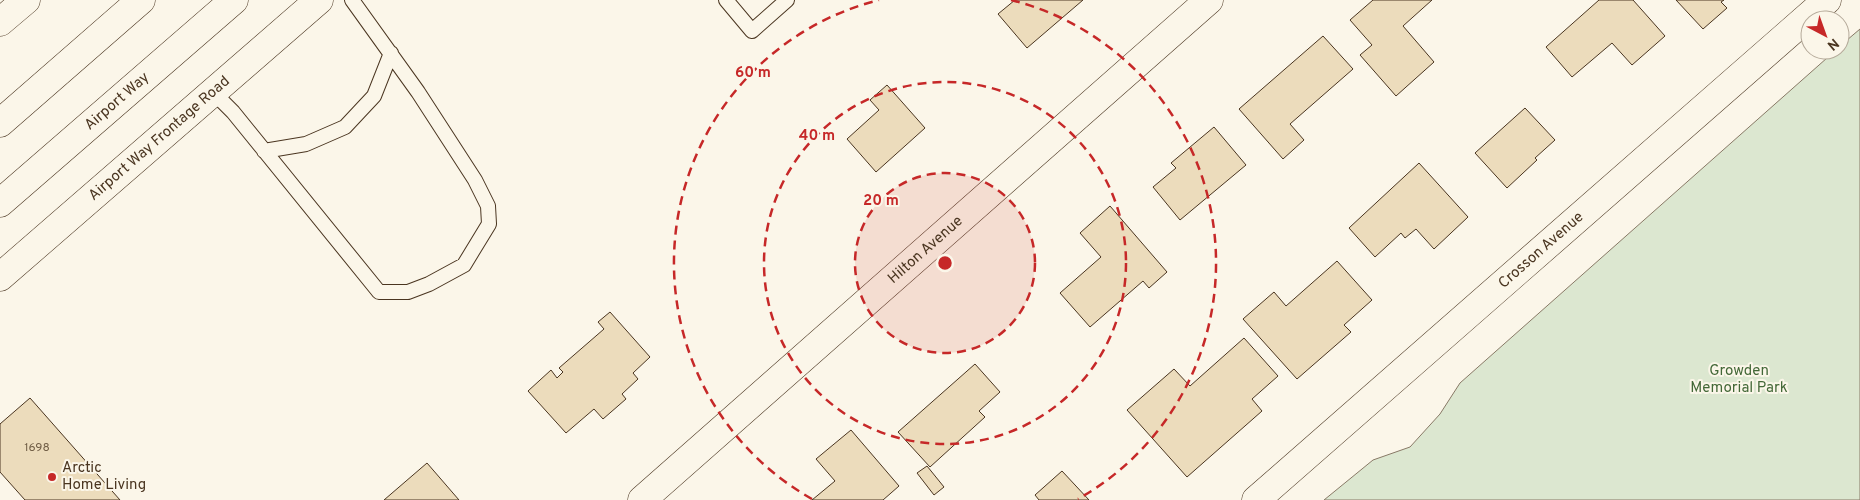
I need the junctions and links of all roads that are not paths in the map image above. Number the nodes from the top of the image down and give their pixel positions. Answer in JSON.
{"nodes":[{"id":1,"x":26,"y":0,"type":"edge"},
{"id":2,"x":141,"y":0,"type":"edge"},
{"id":3,"x":234,"y":0,"type":"edge"},
{"id":4,"x":319,"y":0,"type":"edge"},
{"id":5,"x":352,"y":0,"type":"edge"},
{"id":6,"x":726,"y":0,"type":"edge"},
{"id":7,"x":787,"y":0,"type":"edge"},
{"id":8,"x":1209,"y":0,"type":"edge"},
{"id":9,"x":1827,"y":0,"type":"edge"},
{"id":10,"x":0,"y":22,"type":"edge"},
{"id":11,"x":391,"y":53,"type":"junction"},
{"id":12,"x":213,"y":92,"type":"junction"},
{"id":13,"x":0,"y":123,"type":"edge"},
{"id":14,"x":264,"y":151,"type":"junction"},
{"id":15,"x":0,"y":204,"type":"edge"},
{"id":16,"x":0,"y":277,"type":"edge"},
{"id":17,"x":642,"y":500,"type":"edge"},
{"id":18,"x":1256,"y":500,"type":"edge"}],
"edges":[{"from":1,"to":10,"type":"street"},
{"from":2,"to":13,"type":"street"},
{"from":3,"to":15,"type":"street","name":"Airport Way"},
{"from":4,"to":12,"type":"street","name":"Airport Way Frontage Road"},
{"from":5,"to":11,"type":"lane"},
{"from":6,"to":7,"type":"lane"},
{"from":8,"to":17,"type":"street","name":"Hilton Avenue"},
{"from":9,"to":18,"type":"street","name":"Crosson Avenue"},
{"from":11,"to":14,"type":"lane"},
{"from":11,"to":14,"type":"lane"},
{"from":12,"to":14,"type":"lane"},
{"from":12,"to":16,"type":"street","name":"Airport Way Frontage Road"}]}
